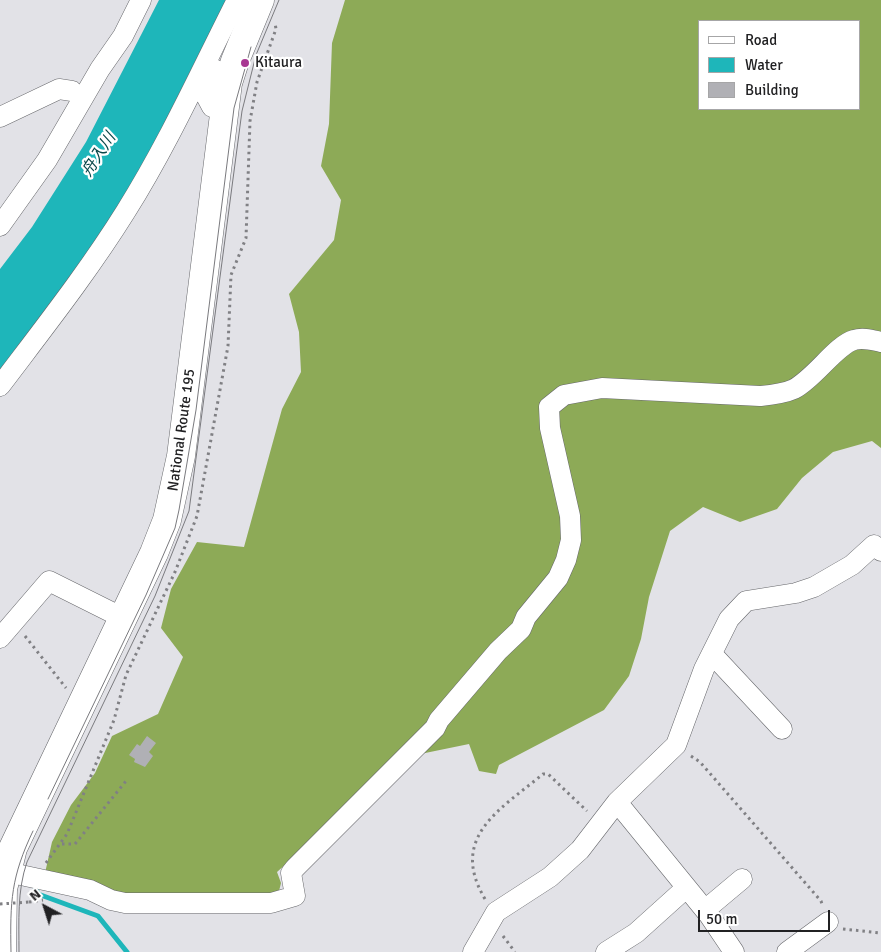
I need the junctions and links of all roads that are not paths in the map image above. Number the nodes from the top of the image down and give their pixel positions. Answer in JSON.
{"nodes":[{"id":1,"x":128,"y":0,"type":"edge"},
{"id":2,"x":141,"y":0,"type":"edge"},
{"id":3,"x":237,"y":0,"type":"edge"},
{"id":4,"x":243,"y":0,"type":"edge"},
{"id":5,"x":260,"y":0,"type":"edge"},
{"id":6,"x":72,"y":90,"type":"junction"},
{"id":7,"x":225,"y":111,"type":"junction"},
{"id":8,"x":0,"y":118,"type":"edge"},
{"id":9,"x":56,"y":144,"type":"junction"},
{"id":10,"x":0,"y":226,"type":"edge"},
{"id":11,"x":881,"y":342,"type":"edge"},
{"id":12,"x":0,"y":386,"type":"edge"},
{"id":13,"x":879,"y":544,"type":"edge"},
{"id":14,"x":123,"y":618,"type":"junction"},
{"id":15,"x":0,"y":638,"type":"edge"},
{"id":16,"x":712,"y":654,"type":"junction"},
{"id":17,"x":782,"y":729,"type":"dead end"},
{"id":18,"x":617,"y":802,"type":"junction"},
{"id":19,"x":5,"y":863,"type":"edge"},
{"id":20,"x":742,"y":879,"type":"dead end"},
{"id":21,"x":686,"y":888,"type":"junction"},
{"id":22,"x":705,"y":910,"type":"junction"},
{"id":23,"x":828,"y":922,"type":"road end"},
{"id":24,"x":2,"y":952,"type":"edge"},
{"id":25,"x":473,"y":952,"type":"edge"},
{"id":26,"x":606,"y":952,"type":"edge"},
{"id":27,"x":734,"y":952,"type":"edge"},
{"id":28,"x":787,"y":952,"type":"edge"}],
"edges":[{"from":1,"to":6,"type":"street"},
{"from":2,"to":9,"type":"street"},
{"from":3,"to":12,"type":"street"},
{"from":4,"to":7,"type":"street"},
{"from":5,"to":7,"type":"highway","name":"National Route 195"},
{"from":6,"to":8,"type":"street"},
{"from":6,"to":9,"type":"street"},
{"from":7,"to":14,"type":"highway","name":"National Route 195"},
{"from":9,"to":10,"type":"street"},
{"from":11,"to":19,"type":"street"},
{"from":13,"to":16,"type":"street"},
{"from":14,"to":15,"type":"street"},
{"from":14,"to":19,"type":"highway","name":"National Route 195"},
{"from":16,"to":17,"type":"street"},
{"from":16,"to":18,"type":"street"},
{"from":18,"to":21,"type":"street"},
{"from":18,"to":25,"type":"street"},
{"from":19,"to":24,"type":"highway","name":"National Route 195"},
{"from":20,"to":22,"type":"street"},
{"from":21,"to":22,"type":"street"},
{"from":21,"to":26,"type":"street"},
{"from":22,"to":27,"type":"street"},
{"from":23,"to":28,"type":"street"}]}
